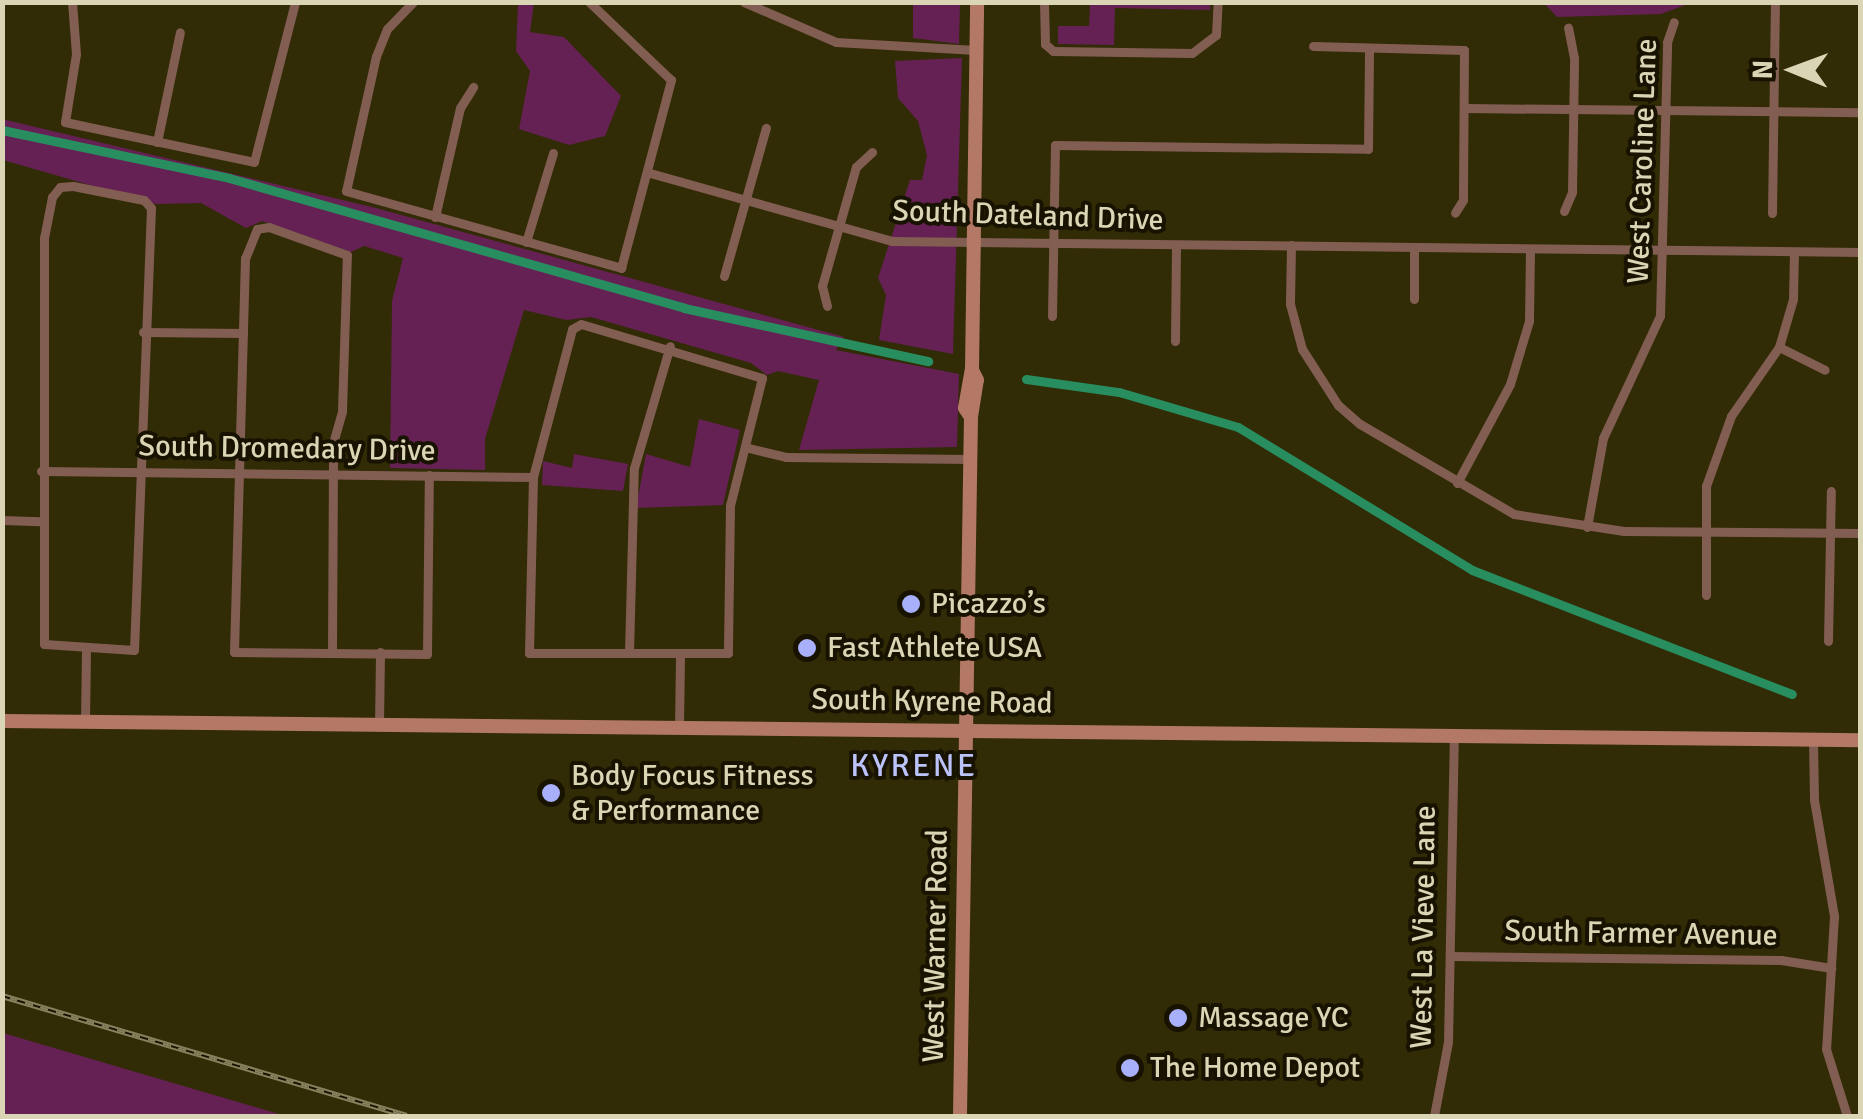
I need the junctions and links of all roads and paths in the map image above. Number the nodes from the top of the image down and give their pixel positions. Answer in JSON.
{"nodes":[{"id":1,"x":72,"y":2,"type":"edge"},
{"id":2,"x":295,"y":2,"type":"edge"},
{"id":3,"x":413,"y":2,"type":"edge"},
{"id":4,"x":589,"y":2,"type":"edge"},
{"id":5,"x":744,"y":2,"type":"edge"},
{"id":6,"x":977,"y":2,"type":"edge"},
{"id":7,"x":1044,"y":2,"type":"edge"},
{"id":8,"x":1218,"y":2,"type":"edge"},
{"id":9,"x":1776,"y":2,"type":"edge"},
{"id":10,"x":759,"y":6,"type":"edge"},
{"id":11,"x":1674,"y":22,"type":"dead end"},
{"id":12,"x":1568,"y":28,"type":"dead end"},
{"id":13,"x":180,"y":32,"type":"dead end"},
{"id":14,"x":1312,"y":46,"type":"dead end"},
{"id":15,"x":1369,"y":48,"type":"junction"},
{"id":16,"x":976,"y":50,"type":"junction"},
{"id":17,"x":473,"y":87,"type":"dead end"},
{"id":18,"x":1465,"y":108,"type":"junction"},
{"id":19,"x":1573,"y":111,"type":"junction"},
{"id":20,"x":1666,"y":112,"type":"junction"},
{"id":21,"x":1773,"y":112,"type":"junction"},
{"id":22,"x":1860,"y":112,"type":"edge"},
{"id":23,"x":766,"y":128,"type":"dead end"},
{"id":24,"x":157,"y":142,"type":"junction"},
{"id":25,"x":872,"y":152,"type":"dead end"},
{"id":26,"x":553,"y":153,"type":"dead end"},
{"id":27,"x":650,"y":173,"type":"junction"},
{"id":28,"x":744,"y":200,"type":"junction"},
{"id":29,"x":1564,"y":211,"type":"dead end"},
{"id":30,"x":1455,"y":212,"type":"dead end"},
{"id":31,"x":1772,"y":213,"type":"dead end"},
{"id":32,"x":435,"y":218,"type":"junction"},
{"id":33,"x":839,"y":227,"type":"junction"},
{"id":34,"x":526,"y":242,"type":"junction"},
{"id":35,"x":973,"y":242,"type":"junction"},
{"id":36,"x":1053,"y":244,"type":"junction"},
{"id":37,"x":1176,"y":245,"type":"junction"},
{"id":38,"x":1291,"y":245,"type":"junction"},
{"id":39,"x":1414,"y":248,"type":"junction"},
{"id":40,"x":1530,"y":248,"type":"junction"},
{"id":41,"x":1665,"y":250,"type":"junction"},
{"id":42,"x":1794,"y":252,"type":"junction"},
{"id":43,"x":1860,"y":252,"type":"edge"},
{"id":44,"x":724,"y":276,"type":"dead end"},
{"id":45,"x":1414,"y":298,"type":"dead end"},
{"id":46,"x":827,"y":306,"type":"dead end"},
{"id":47,"x":1052,"y":316,"type":"dead end"},
{"id":48,"x":143,"y":332,"type":"junction"},
{"id":49,"x":243,"y":333,"type":"junction"},
{"id":50,"x":1176,"y":341,"type":"dead end"},
{"id":51,"x":670,"y":346,"type":"junction"},
{"id":52,"x":1779,"y":346,"type":"junction"},
{"id":53,"x":1825,"y":370,"type":"dead end"},
{"id":54,"x":745,"y":447,"type":"junction"},
{"id":55,"x":971,"y":459,"type":"junction"},
{"id":56,"x":41,"y":472,"type":"junction"},
{"id":57,"x":137,"y":472,"type":"junction"},
{"id":58,"x":237,"y":473,"type":"junction"},
{"id":59,"x":332,"y":474,"type":"junction"},
{"id":60,"x":428,"y":475,"type":"junction"},
{"id":61,"x":533,"y":477,"type":"junction"},
{"id":62,"x":1457,"y":483,"type":"junction"},
{"id":63,"x":1831,"y":490,"type":"dead end"},
{"id":64,"x":2,"y":520,"type":"edge"},
{"id":65,"x":40,"y":521,"type":"junction"},
{"id":66,"x":1587,"y":527,"type":"junction"},
{"id":67,"x":1705,"y":530,"type":"junction"},
{"id":68,"x":1830,"y":532,"type":"junction"},
{"id":69,"x":1860,"y":533,"type":"edge"},
{"id":70,"x":1706,"y":595,"type":"dead end"},
{"id":71,"x":1828,"y":640,"type":"dead end"},
{"id":72,"x":86,"y":649,"type":"junction"},
{"id":73,"x":332,"y":652,"type":"junction"},
{"id":74,"x":380,"y":652,"type":"junction"},
{"id":75,"x":629,"y":653,"type":"junction"},
{"id":76,"x":680,"y":653,"type":"junction"},
{"id":77,"x":2,"y":721,"type":"edge"},
{"id":78,"x":85,"y":722,"type":"junction"},
{"id":79,"x":379,"y":725,"type":"junction"},
{"id":80,"x":679,"y":728,"type":"junction"},
{"id":81,"x":967,"y":728,"type":"junction"},
{"id":82,"x":1454,"y":738,"type":"junction"},
{"id":83,"x":1813,"y":740,"type":"junction"},
{"id":84,"x":1860,"y":740,"type":"edge"},
{"id":85,"x":1450,"y":956,"type":"junction"},
{"id":86,"x":1831,"y":968,"type":"junction"},
{"id":87,"x":960,"y":1116,"type":"edge"},
{"id":88,"x":1434,"y":1116,"type":"edge"},
{"id":89,"x":1846,"y":1116,"type":"edge"}],
"edges":[{"from":1,"to":24,"type":"street"},
{"from":2,"to":24,"type":"street"},
{"from":3,"to":32,"type":"street"},
{"from":4,"to":27,"type":"street"},
{"from":5,"to":10,"type":"street"},
{"from":6,"to":16,"type":"main road","name":"West Warner Road"},
{"from":7,"to":8,"type":"street"},
{"from":9,"to":21,"type":"street"},
{"from":10,"to":16,"type":"street"},
{"from":11,"to":20,"type":"street","name":"West Caroline Lane"},
{"from":12,"to":19,"type":"street"},
{"from":13,"to":24,"type":"street"},
{"from":14,"to":15,"type":"street"},
{"from":15,"to":18,"type":"street"},
{"from":15,"to":36,"type":"street"},
{"from":16,"to":35,"type":"main road","name":"West Warner Road"},
{"from":17,"to":32,"type":"street"},
{"from":18,"to":19,"type":"street"},
{"from":18,"to":30,"type":"street"},
{"from":19,"to":20,"type":"street"},
{"from":19,"to":29,"type":"street"},
{"from":20,"to":21,"type":"street"},
{"from":20,"to":41,"type":"street","name":"West Caroline Lane"},
{"from":21,"to":22,"type":"street"},
{"from":21,"to":31,"type":"street"},
{"from":23,"to":28,"type":"street"},
{"from":25,"to":33,"type":"street"},
{"from":26,"to":34,"type":"street"},
{"from":27,"to":28,"type":"street","name":"South Dateland Drive"},
{"from":27,"to":34,"type":"street"},
{"from":28,"to":33,"type":"street","name":"South Dateland Drive"},
{"from":28,"to":44,"type":"street"},
{"from":32,"to":34,"type":"street"},
{"from":33,"to":35,"type":"street","name":"South Dateland Drive"},
{"from":33,"to":46,"type":"street"},
{"from":35,"to":36,"type":"street","name":"South Dateland Drive"},
{"from":35,"to":55,"type":"main road","name":"West Warner Road"},
{"from":36,"to":37,"type":"street","name":"South Dateland Drive"},
{"from":36,"to":47,"type":"street"},
{"from":37,"to":38,"type":"street","name":"South Dateland Drive"},
{"from":37,"to":50,"type":"street"},
{"from":38,"to":39,"type":"street","name":"South Dateland Drive"},
{"from":38,"to":62,"type":"street"},
{"from":39,"to":40,"type":"street","name":"South Dateland Drive"},
{"from":39,"to":45,"type":"street"},
{"from":40,"to":41,"type":"street","name":"South Dateland Drive"},
{"from":40,"to":62,"type":"street"},
{"from":41,"to":42,"type":"street","name":"South Dateland Drive"},
{"from":41,"to":66,"type":"street","name":"West Caroline Lane"},
{"from":42,"to":43,"type":"street","name":"South Dateland Drive"},
{"from":42,"to":52,"type":"street"},
{"from":48,"to":49,"type":"street"},
{"from":48,"to":56,"type":"street"},
{"from":48,"to":57,"type":"street"},
{"from":49,"to":58,"type":"street"},
{"from":49,"to":59,"type":"street"},
{"from":51,"to":54,"type":"street"},
{"from":51,"to":61,"type":"street"},
{"from":51,"to":75,"type":"street"},
{"from":52,"to":53,"type":"street"},
{"from":52,"to":67,"type":"street"},
{"from":54,"to":55,"type":"street"},
{"from":54,"to":76,"type":"street"},
{"from":55,"to":81,"type":"main road","name":"West Warner Road"},
{"from":56,"to":57,"type":"street","name":"South Dromedary Drive"},
{"from":56,"to":65,"type":"street"},
{"from":57,"to":58,"type":"street","name":"South Dromedary Drive"},
{"from":57,"to":72,"type":"street"},
{"from":58,"to":59,"type":"street","name":"South Dromedary Drive"},
{"from":58,"to":73,"type":"street"},
{"from":59,"to":60,"type":"street","name":"South Dromedary Drive"},
{"from":59,"to":73,"type":"street"},
{"from":60,"to":61,"type":"street","name":"South Dromedary Drive"},
{"from":60,"to":74,"type":"street"},
{"from":61,"to":75,"type":"street"},
{"from":62,"to":66,"type":"street"},
{"from":63,"to":68,"type":"street"},
{"from":64,"to":65,"type":"street"},
{"from":65,"to":72,"type":"street"},
{"from":66,"to":67,"type":"street"},
{"from":67,"to":68,"type":"street"},
{"from":67,"to":70,"type":"street"},
{"from":68,"to":69,"type":"street"},
{"from":68,"to":71,"type":"street"},
{"from":72,"to":78,"type":"street"},
{"from":73,"to":74,"type":"street"},
{"from":74,"to":79,"type":"street"},
{"from":75,"to":76,"type":"street"},
{"from":76,"to":80,"type":"street"},
{"from":77,"to":78,"type":"main road","name":"South Kyrene Road"},
{"from":78,"to":79,"type":"main road","name":"South Kyrene Road"},
{"from":79,"to":80,"type":"main road","name":"South Kyrene Road"},
{"from":80,"to":81,"type":"main road","name":"South Kyrene Road"},
{"from":81,"to":82,"type":"main road","name":"South Kyrene Road"},
{"from":81,"to":87,"type":"main road","name":"West Warner Road"},
{"from":82,"to":83,"type":"main road","name":"South Kyrene Road"},
{"from":82,"to":85,"type":"street","name":"West La Vieve Lane"},
{"from":83,"to":84,"type":"main road","name":"South Kyrene Road"},
{"from":83,"to":86,"type":"street"},
{"from":85,"to":86,"type":"street","name":"South Farmer Avenue"},
{"from":85,"to":88,"type":"street","name":"West La Vieve Lane"},
{"from":86,"to":89,"type":"street"}]}
